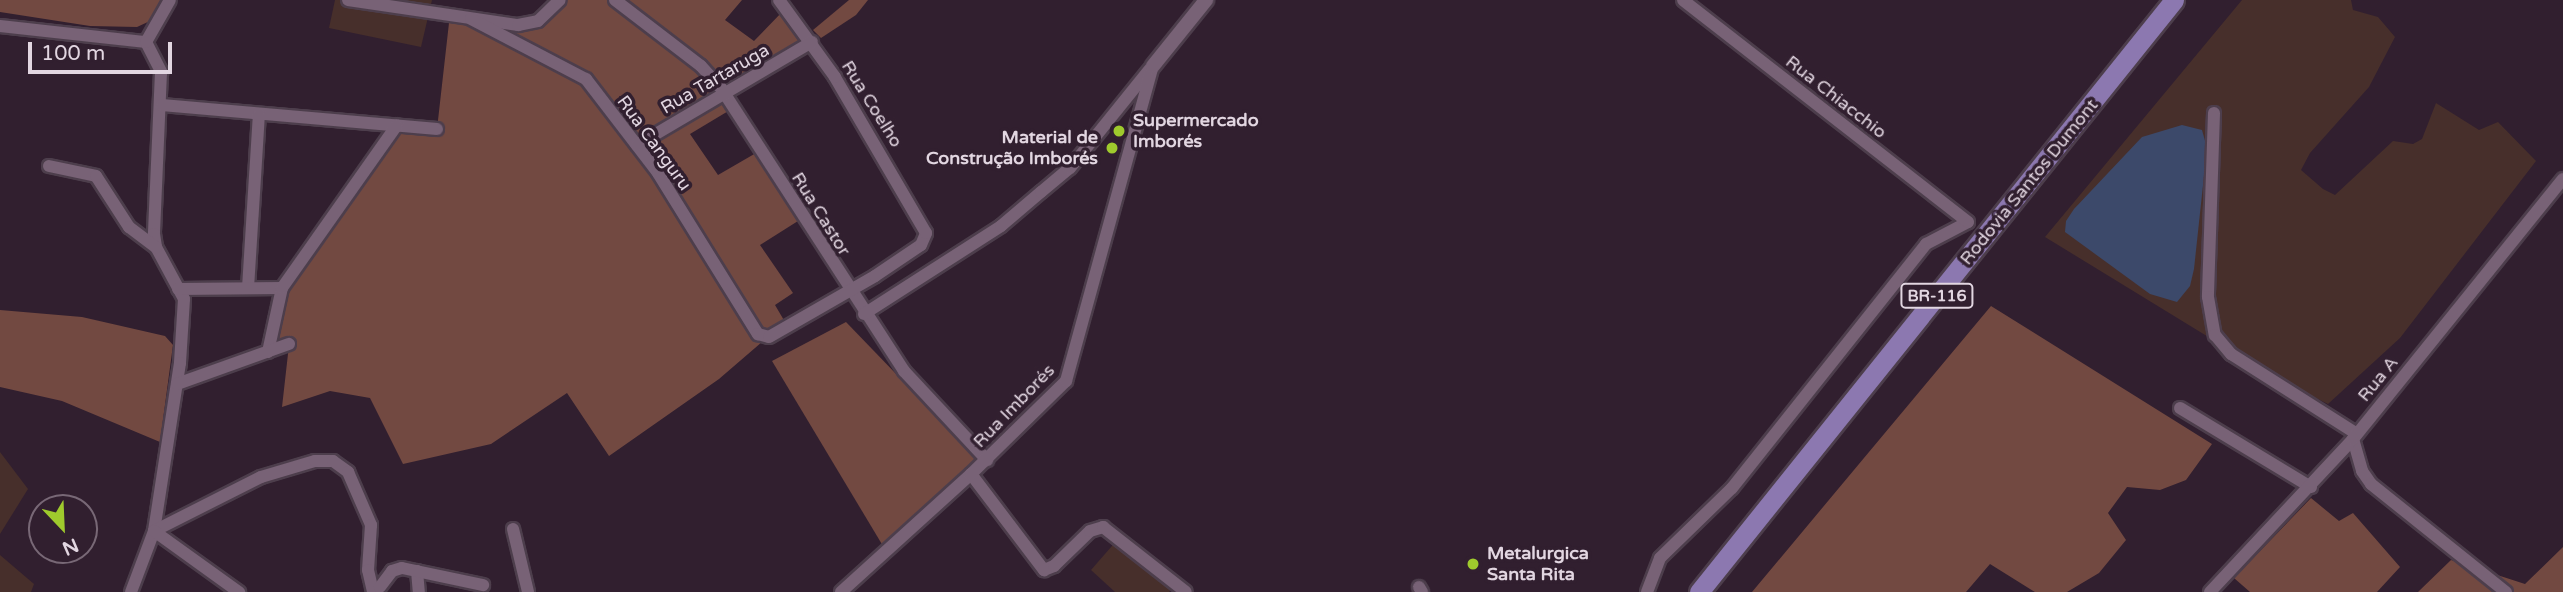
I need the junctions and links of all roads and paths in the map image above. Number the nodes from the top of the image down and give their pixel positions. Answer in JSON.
{"nodes":[{"id":1,"x":170,"y":0,"type":"edge"},
{"id":2,"x":348,"y":0,"type":"edge"},
{"id":3,"x":560,"y":0,"type":"edge"},
{"id":4,"x":615,"y":0,"type":"edge"},
{"id":5,"x":779,"y":0,"type":"edge"},
{"id":6,"x":1206,"y":0,"type":"edge"},
{"id":7,"x":1683,"y":0,"type":"edge"},
{"id":8,"x":2174,"y":0,"type":"edge"},
{"id":9,"x":471,"y":19,"type":"junction"},
{"id":10,"x":0,"y":26,"type":"edge"},
{"id":11,"x":146,"y":42,"type":"junction"},
{"id":12,"x":812,"y":42,"type":"junction"},
{"id":13,"x":1153,"y":66,"type":"junction"},
{"id":14,"x":726,"y":93,"type":"junction"},
{"id":15,"x":162,"y":105,"type":"junction"},
{"id":16,"x":2214,"y":113,"type":"dead end"},
{"id":17,"x":259,"y":114,"type":"junction"},
{"id":18,"x":397,"y":125,"type":"junction"},
{"id":19,"x":437,"y":129,"type":"dead end"},
{"id":20,"x":637,"y":145,"type":"junction"},
{"id":21,"x":48,"y":166,"type":"dead end"},
{"id":22,"x":2563,"y":179,"type":"edge"},
{"id":23,"x":156,"y":247,"type":"junction"},
{"id":24,"x":248,"y":288,"type":"junction"},
{"id":25,"x":282,"y":288,"type":"junction"},
{"id":26,"x":178,"y":289,"type":"junction"},
{"id":27,"x":849,"y":292,"type":"junction"},
{"id":28,"x":864,"y":314,"type":"junction"},
{"id":29,"x":289,"y":344,"type":"dead end"},
{"id":30,"x":268,"y":352,"type":"junction"},
{"id":31,"x":177,"y":384,"type":"junction"},
{"id":32,"x":2180,"y":408,"type":"dead end"},
{"id":33,"x":2355,"y":436,"type":"junction"},
{"id":34,"x":986,"y":460,"type":"junction"},
{"id":35,"x":971,"y":474,"type":"junction"},
{"id":36,"x":2311,"y":487,"type":"junction"},
{"id":37,"x":513,"y":529,"type":"dead end"},
{"id":38,"x":154,"y":531,"type":"junction"},
{"id":39,"x":417,"y":572,"type":"junction"},
{"id":40,"x":377,"y":590,"type":"edge"},
{"id":41,"x":131,"y":592,"type":"edge"},
{"id":42,"x":239,"y":592,"type":"edge"},
{"id":43,"x":419,"y":592,"type":"edge"},
{"id":44,"x":469,"y":592,"type":"edge"},
{"id":45,"x":528,"y":592,"type":"edge"},
{"id":46,"x":841,"y":592,"type":"edge"},
{"id":47,"x":1186,"y":592,"type":"edge"},
{"id":48,"x":1647,"y":592,"type":"edge"},
{"id":49,"x":1699,"y":592,"type":"edge"},
{"id":50,"x":2210,"y":592,"type":"edge"},
{"id":51,"x":2506,"y":592,"type":"edge"}],
"edges":[{"from":1,"to":11,"type":"street"},
{"from":2,"to":9,"type":"street"},
{"from":3,"to":9,"type":"street"},
{"from":4,"to":14,"type":"street","name":"Rua Castor"},
{"from":5,"to":12,"type":"street","name":"Rua Coelho"},
{"from":6,"to":13,"type":"street"},
{"from":7,"to":48,"type":"street","name":"Rua Chiacchio"},
{"from":8,"to":49,"type":"highway","name":"Rodovia Santos Dumont","number":"BR-116"},
{"from":9,"to":20,"type":"street","name":"Rua Canguru"},
{"from":10,"to":11,"type":"street"},
{"from":11,"to":15,"type":"street"},
{"from":12,"to":14,"type":"street","name":"Rua Tartaruga"},
{"from":12,"to":27,"type":"street","name":"Rua Coelho"},
{"from":13,"to":28,"type":"street"},
{"from":13,"to":34,"type":"street","name":"Rua Imborés"},
{"from":14,"to":20,"type":"street","name":"Rua Tartaruga"},
{"from":14,"to":27,"type":"street","name":"Rua Castor"},
{"from":15,"to":17,"type":"street"},
{"from":15,"to":23,"type":"street"},
{"from":16,"to":33,"type":"street"},
{"from":17,"to":18,"type":"street"},
{"from":17,"to":24,"type":"street"},
{"from":18,"to":19,"type":"street"},
{"from":18,"to":25,"type":"street"},
{"from":20,"to":27,"type":"street","name":"Rua Canguru"},
{"from":21,"to":23,"type":"street"},
{"from":22,"to":33,"type":"street","name":"Rua A"},
{"from":23,"to":26,"type":"street"},
{"from":24,"to":25,"type":"street"},
{"from":24,"to":26,"type":"street"},
{"from":25,"to":30,"type":"street"},
{"from":26,"to":31,"type":"street"},
{"from":27,"to":28,"type":"street","name":"Rua Castor"},
{"from":28,"to":34,"type":"street","name":"Rua Castor"},
{"from":29,"to":30,"type":"street"},
{"from":30,"to":31,"type":"street"},
{"from":31,"to":38,"type":"street"},
{"from":32,"to":36,"type":"street"},
{"from":33,"to":36,"type":"street","name":"Rua A"},
{"from":33,"to":51,"type":"street"},
{"from":34,"to":35,"type":"street","name":"Rua Imborés"},
{"from":35,"to":46,"type":"street","name":"Rua Imborés"},
{"from":35,"to":47,"type":"street"},
{"from":36,"to":50,"type":"street","name":"Rua A"},
{"from":37,"to":45,"type":"street"},
{"from":38,"to":40,"type":"street"},
{"from":38,"to":41,"type":"street"},
{"from":38,"to":42,"type":"street"},
{"from":39,"to":40,"type":"street"},
{"from":39,"to":43,"type":"street"},
{"from":39,"to":44,"type":"street"}]}
